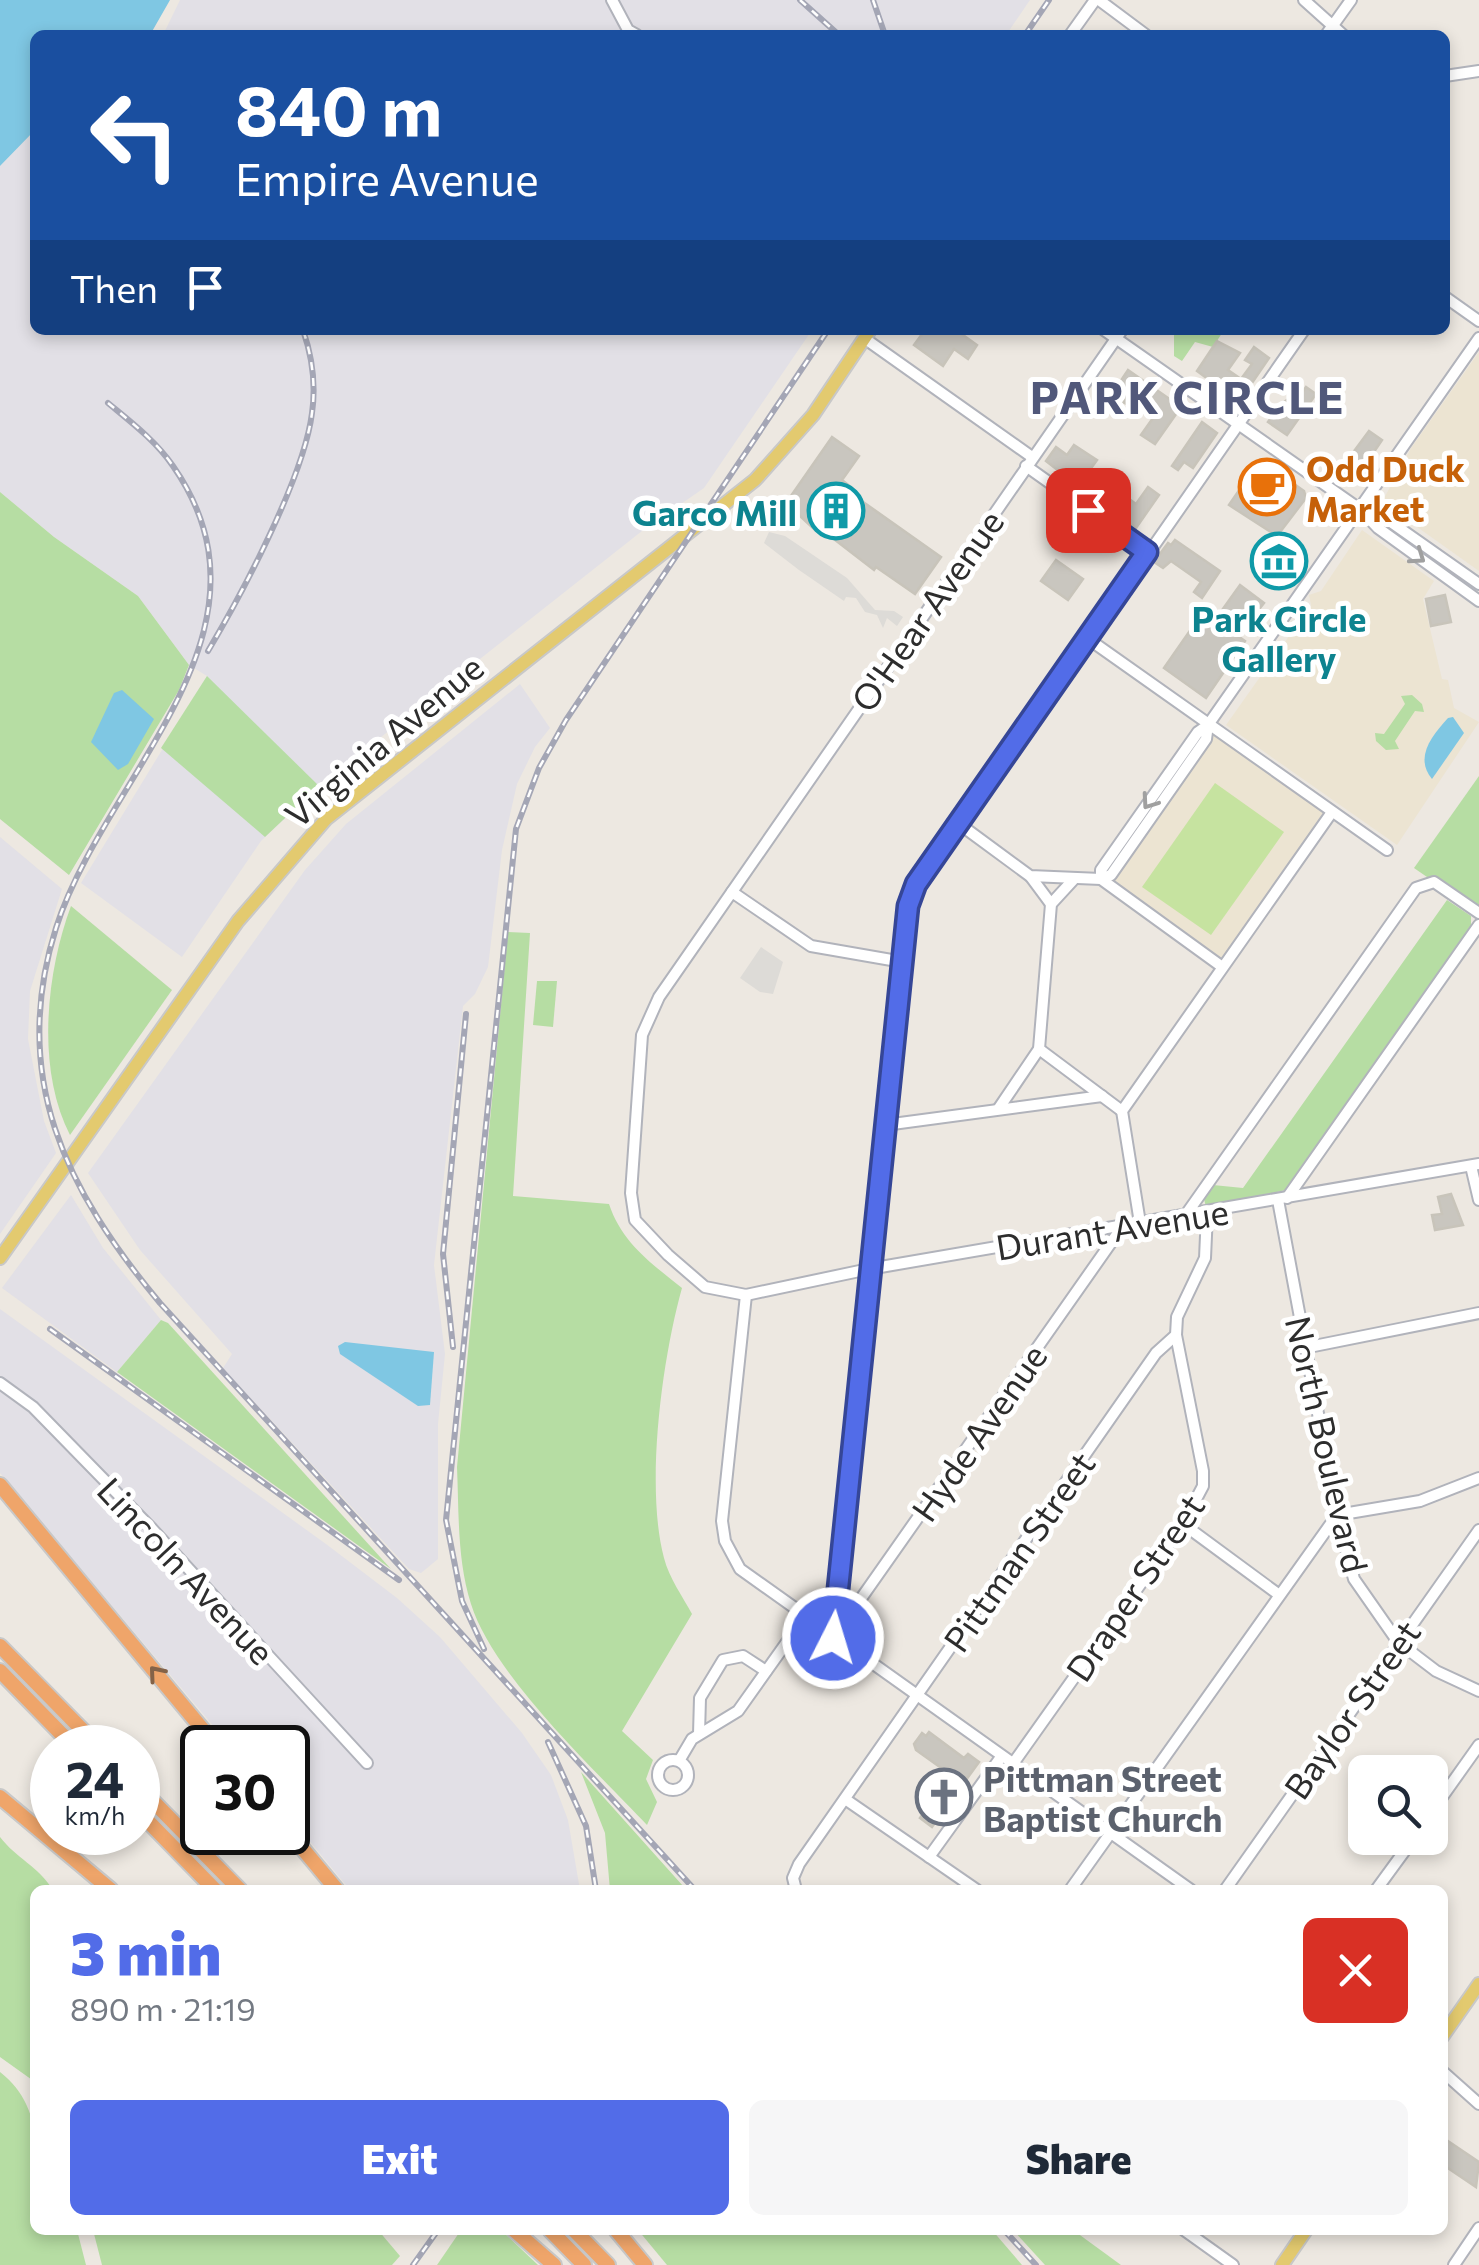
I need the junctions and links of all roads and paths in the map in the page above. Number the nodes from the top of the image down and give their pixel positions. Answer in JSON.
{"nodes":[{"id":1,"x":612,"y":0,"type":"edge"},
{"id":2,"x":1096,"y":0,"type":"edge"},
{"id":3,"x":1304,"y":0,"type":"edge"},
{"id":4,"x":1351,"y":0,"type":"edge"},
{"id":5,"x":1334,"y":24,"type":"junction"},
{"id":6,"x":628,"y":30,"type":"edge"},
{"id":7,"x":1074,"y":30,"type":"edge"},
{"id":8,"x":1139,"y":30,"type":"edge"},
{"id":9,"x":1330,"y":30,"type":"edge"},
{"id":10,"x":1339,"y":30,"type":"edge"},
{"id":11,"x":1477,"y":72,"type":"edge"},
{"id":12,"x":1450,"y":75,"type":"edge"},
{"id":13,"x":1479,"y":86,"type":"edge"},
{"id":14,"x":1450,"y":300,"type":"edge"},
{"id":15,"x":1479,"y":321,"type":"edge"},
{"id":16,"x":866,"y":335,"type":"edge"},
{"id":17,"x":868,"y":335,"type":"edge"},
{"id":18,"x":1118,"y":335,"type":"edge"},
{"id":19,"x":1120,"y":335,"type":"edge"},
{"id":20,"x":1300,"y":335,"type":"edge"},
{"id":21,"x":1479,"y":338,"type":"edge"},
{"id":22,"x":1238,"y":424,"type":"junction"},
{"id":23,"x":1029,"y":462,"type":"junction"},
{"id":24,"x":1361,"y":510,"type":"junction"},
{"id":25,"x":1147,"y":552,"type":"junction"},
{"id":26,"x":1479,"y":584,"type":"edge"},
{"id":27,"x":1479,"y":600,"type":"edge"},
{"id":28,"x":1087,"y":638,"type":"junction"},
{"id":29,"x":1208,"y":725,"type":"junction"},
{"id":30,"x":1332,"y":812,"type":"junction"},
{"id":31,"x":958,"y":823,"type":"junction"},
{"id":32,"x":1387,"y":850,"type":"dead end"},
{"id":33,"x":1030,"y":876,"type":"junction"},
{"id":34,"x":1101,"y":878,"type":"junction"},
{"id":35,"x":1074,"y":879,"type":"junction"},
{"id":36,"x":732,"y":892,"type":"junction"},
{"id":37,"x":1051,"y":904,"type":"junction"},
{"id":38,"x":1479,"y":914,"type":"edge"},
{"id":39,"x":1479,"y":925,"type":"edge"},
{"id":40,"x":903,"y":962,"type":"junction"},
{"id":41,"x":1221,"y":966,"type":"junction"},
{"id":42,"x":1039,"y":1050,"type":"junction"},
{"id":43,"x":1102,"y":1096,"type":"junction"},
{"id":44,"x":998,"y":1108,"type":"junction"},
{"id":45,"x":1122,"y":1111,"type":"junction"},
{"id":46,"x":884,"y":1125,"type":"junction"},
{"id":47,"x":1475,"y":1165,"type":"edge"},
{"id":48,"x":1282,"y":1199,"type":"junction"},
{"id":49,"x":1479,"y":1200,"type":"edge"},
{"id":50,"x":1207,"y":1213,"type":"junction"},
{"id":51,"x":1185,"y":1216,"type":"junction"},
{"id":52,"x":1140,"y":1223,"type":"junction"},
{"id":53,"x":1122,"y":1226,"type":"junction"},
{"id":54,"x":0,"y":1258,"type":"edge"},
{"id":55,"x":869,"y":1269,"type":"junction"},
{"id":56,"x":746,"y":1295,"type":"junction"},
{"id":57,"x":1479,"y":1312,"type":"edge"},
{"id":58,"x":1176,"y":1335,"type":"junction"},
{"id":59,"x":1304,"y":1348,"type":"junction"},
{"id":60,"x":0,"y":1383,"type":"edge"},
{"id":61,"x":1479,"y":1478,"type":"edge"},
{"id":62,"x":0,"y":1485,"type":"edge"},
{"id":63,"x":1337,"y":1515,"type":"junction"},
{"id":64,"x":1183,"y":1524,"type":"junction"},
{"id":65,"x":1479,"y":1530,"type":"edge"},
{"id":66,"x":1278,"y":1594,"type":"junction"},
{"id":67,"x":804,"y":1618,"type":"junction"},
{"id":68,"x":833,"y":1638,"type":"junction"},
{"id":69,"x":1398,"y":1642,"type":"junction"},
{"id":70,"x":0,"y":1646,"type":"edge"},
{"id":71,"x":0,"y":1671,"type":"edge"},
{"id":72,"x":766,"y":1671,"type":"junction"},
{"id":73,"x":1479,"y":1691,"type":"edge"},
{"id":74,"x":916,"y":1697,"type":"junction"},
{"id":75,"x":53,"y":1725,"type":"edge"},
{"id":76,"x":77,"y":1725,"type":"edge"},
{"id":77,"x":199,"y":1725,"type":"edge"},
{"id":78,"x":699,"y":1734,"type":"junction"},
{"id":79,"x":1479,"y":1745,"type":"edge"},
{"id":80,"x":1001,"y":1756,"type":"junction"},
{"id":81,"x":679,"y":1760,"type":"dead end"},
{"id":82,"x":367,"y":1763,"type":"dead end"},
{"id":83,"x":1012,"y":1765,"type":"junction"},
{"id":84,"x":1448,"y":1789,"type":"edge"},
{"id":85,"x":0,"y":1797,"type":"edge"},
{"id":86,"x":845,"y":1799,"type":"junction"},
{"id":87,"x":160,"y":1808,"type":"edge"},
{"id":88,"x":160,"y":1833,"type":"edge"},
{"id":89,"x":1111,"y":1834,"type":"junction"},
{"id":90,"x":308,"y":1855,"type":"edge"},
{"id":91,"x":1402,"y":1855,"type":"edge"},
{"id":92,"x":929,"y":1857,"type":"junction"},
{"id":93,"x":795,"y":1884,"type":"edge"},
{"id":94,"x":105,"y":1885,"type":"edge"},
{"id":95,"x":211,"y":1885,"type":"edge"},
{"id":96,"x":235,"y":1885,"type":"edge"},
{"id":97,"x":333,"y":1885,"type":"edge"},
{"id":98,"x":969,"y":1885,"type":"edge"},
{"id":99,"x":1074,"y":1885,"type":"edge"},
{"id":100,"x":1184,"y":1885,"type":"edge"},
{"id":101,"x":1228,"y":1885,"type":"edge"},
{"id":102,"x":1380,"y":1885,"type":"edge"},
{"id":103,"x":1479,"y":1984,"type":"edge"},
{"id":104,"x":1448,"y":2028,"type":"edge"},
{"id":105,"x":1448,"y":2076,"type":"edge"},
{"id":106,"x":1479,"y":2104,"type":"edge"},
{"id":107,"x":1479,"y":2228,"type":"edge"},
{"id":108,"x":520,"y":2235,"type":"edge"},
{"id":109,"x":555,"y":2235,"type":"edge"},
{"id":110,"x":579,"y":2235,"type":"edge"},
{"id":111,"x":620,"y":2235,"type":"edge"},
{"id":112,"x":1191,"y":2235,"type":"edge"},
{"id":113,"x":1303,"y":2235,"type":"edge"},
{"id":114,"x":554,"y":2265,"type":"edge"},
{"id":115,"x":584,"y":2265,"type":"edge"},
{"id":116,"x":608,"y":2265,"type":"edge"},
{"id":117,"x":646,"y":2265,"type":"edge"},
{"id":118,"x":1232,"y":2265,"type":"edge"},
{"id":119,"x":1282,"y":2265,"type":"edge"},
{"id":120,"x":1454,"y":2265,"type":"edge"}],
"edges":[{"from":1,"to":6,"type":"street"},
{"from":2,"to":7,"type":"street"},
{"from":2,"to":8,"type":"street"},
{"from":3,"to":5,"type":"street"},
{"from":4,"to":5,"type":"street"},
{"from":5,"to":9,"type":"street"},
{"from":5,"to":10,"type":"street"},
{"from":11,"to":12,"type":"street"},
{"from":11,"to":13,"type":"street"},
{"from":14,"to":15,"type":"street"},
{"from":16,"to":54,"type":"main road","name":"Virginia Avenue"},
{"from":17,"to":23,"type":"street"},
{"from":18,"to":23,"type":"street","name":"O'Hear Avenue"},
{"from":19,"to":22,"type":"street"},
{"from":20,"to":22,"type":"street"},
{"from":21,"to":24,"type":"street"},
{"from":22,"to":24,"type":"street"},
{"from":22,"to":25,"type":"street"},
{"from":23,"to":25,"type":"street"},
{"from":23,"to":36,"type":"street","name":"O'Hear Avenue"},
{"from":24,"to":26,"type":"street"},
{"from":24,"to":27,"type":"street","one_way":true},
{"from":24,"to":29,"type":"street"},
{"from":25,"to":28,"type":"street"},
{"from":28,"to":29,"type":"street"},
{"from":28,"to":31,"type":"street"},
{"from":29,"to":30,"type":"street"},
{"from":29,"to":34,"type":"street"},
{"from":30,"to":32,"type":"street"},
{"from":30,"to":41,"type":"street"},
{"from":31,"to":33,"type":"street"},
{"from":31,"to":40,"type":"street"},
{"from":33,"to":35,"type":"street"},
{"from":33,"to":37,"type":"street"},
{"from":34,"to":35,"type":"street"},
{"from":34,"to":41,"type":"street"},
{"from":35,"to":37,"type":"street"},
{"from":36,"to":40,"type":"street"},
{"from":36,"to":56,"type":"street","name":"O'Hear Avenue"},
{"from":37,"to":42,"type":"street"},
{"from":38,"to":51,"type":"street"},
{"from":39,"to":48,"type":"street"},
{"from":40,"to":46,"type":"street"},
{"from":41,"to":45,"type":"street"},
{"from":42,"to":43,"type":"street"},
{"from":42,"to":44,"type":"street"},
{"from":43,"to":44,"type":"street"},
{"from":43,"to":45,"type":"street"},
{"from":44,"to":46,"type":"street"},
{"from":45,"to":52,"type":"street"},
{"from":46,"to":55,"type":"street"},
{"from":47,"to":48,"type":"street","name":"Durant Avenue"},
{"from":47,"to":49,"type":"street"},
{"from":48,"to":50,"type":"street","name":"Durant Avenue"},
{"from":48,"to":59,"type":"street","name":"North Boulevard"},
{"from":50,"to":51,"type":"street","name":"Durant Avenue"},
{"from":50,"to":58,"type":"street","name":"Pittman Street"},
{"from":51,"to":52,"type":"street","name":"Durant Avenue"},
{"from":52,"to":53,"type":"street","name":"Durant Avenue"},
{"from":53,"to":55,"type":"street","name":"Durant Avenue"},
{"from":53,"to":68,"type":"street","name":"Hyde Avenue"},
{"from":55,"to":56,"type":"street","name":"Durant Avenue"},
{"from":55,"to":68,"type":"street"},
{"from":56,"to":67,"type":"street"},
{"from":57,"to":59,"type":"street"},
{"from":58,"to":64,"type":"street","name":"Draper Street"},
{"from":58,"to":74,"type":"street","name":"Pittman Street"},
{"from":59,"to":63,"type":"street","name":"North Boulevard"},
{"from":60,"to":82,"type":"street","name":"Lincoln Avenue"},
{"from":61,"to":63,"type":"street"},
{"from":77,"to":62,"type":"highway","one_way":true},
{"from":63,"to":66,"type":"street"},
{"from":63,"to":69,"type":"street","name":"North Boulevard"},
{"from":64,"to":66,"type":"street"},
{"from":64,"to":83,"type":"street","name":"Draper Street"},
{"from":65,"to":69,"type":"street","name":"Baylor Street"},
{"from":66,"to":89,"type":"street"},
{"from":67,"to":68,"type":"street"},
{"from":67,"to":72,"type":"street"},
{"from":68,"to":74,"type":"street"},
{"from":69,"to":73,"type":"street","name":"North Boulevard"},
{"from":69,"to":101,"type":"street","name":"Baylor Street"},
{"from":70,"to":76,"type":"highway"},
{"from":71,"to":75,"type":"highway"},
{"from":72,"to":78,"type":"street"},
{"from":72,"to":78,"type":"street"},
{"from":74,"to":80,"type":"street"},
{"from":74,"to":86,"type":"street","name":"Pittman Street"},
{"from":78,"to":81,"type":"street"},
{"from":79,"to":84,"type":"street"},
{"from":80,"to":83,"type":"street"},
{"from":80,"to":92,"type":"street"},
{"from":83,"to":89,"type":"street"},
{"from":85,"to":94,"type":"highway"},
{"from":86,"to":92,"type":"street"},
{"from":86,"to":93,"type":"street","name":"Pittman Street"},
{"from":87,"to":96,"type":"highway"},
{"from":88,"to":95,"type":"highway"},
{"from":89,"to":99,"type":"street"},
{"from":89,"to":100,"type":"street"},
{"from":90,"to":97,"type":"highway"},
{"from":91,"to":102,"type":"street"},
{"from":92,"to":98,"type":"street"},
{"from":103,"to":104,"type":"main road"},
{"from":105,"to":106,"type":"street"},
{"from":107,"to":120,"type":"street"},
{"from":108,"to":114,"type":"highway"},
{"from":109,"to":115,"type":"highway"},
{"from":110,"to":116,"type":"highway"},
{"from":111,"to":117,"type":"highway"},
{"from":112,"to":118,"type":"street"},
{"from":113,"to":119,"type":"main road"}]}
